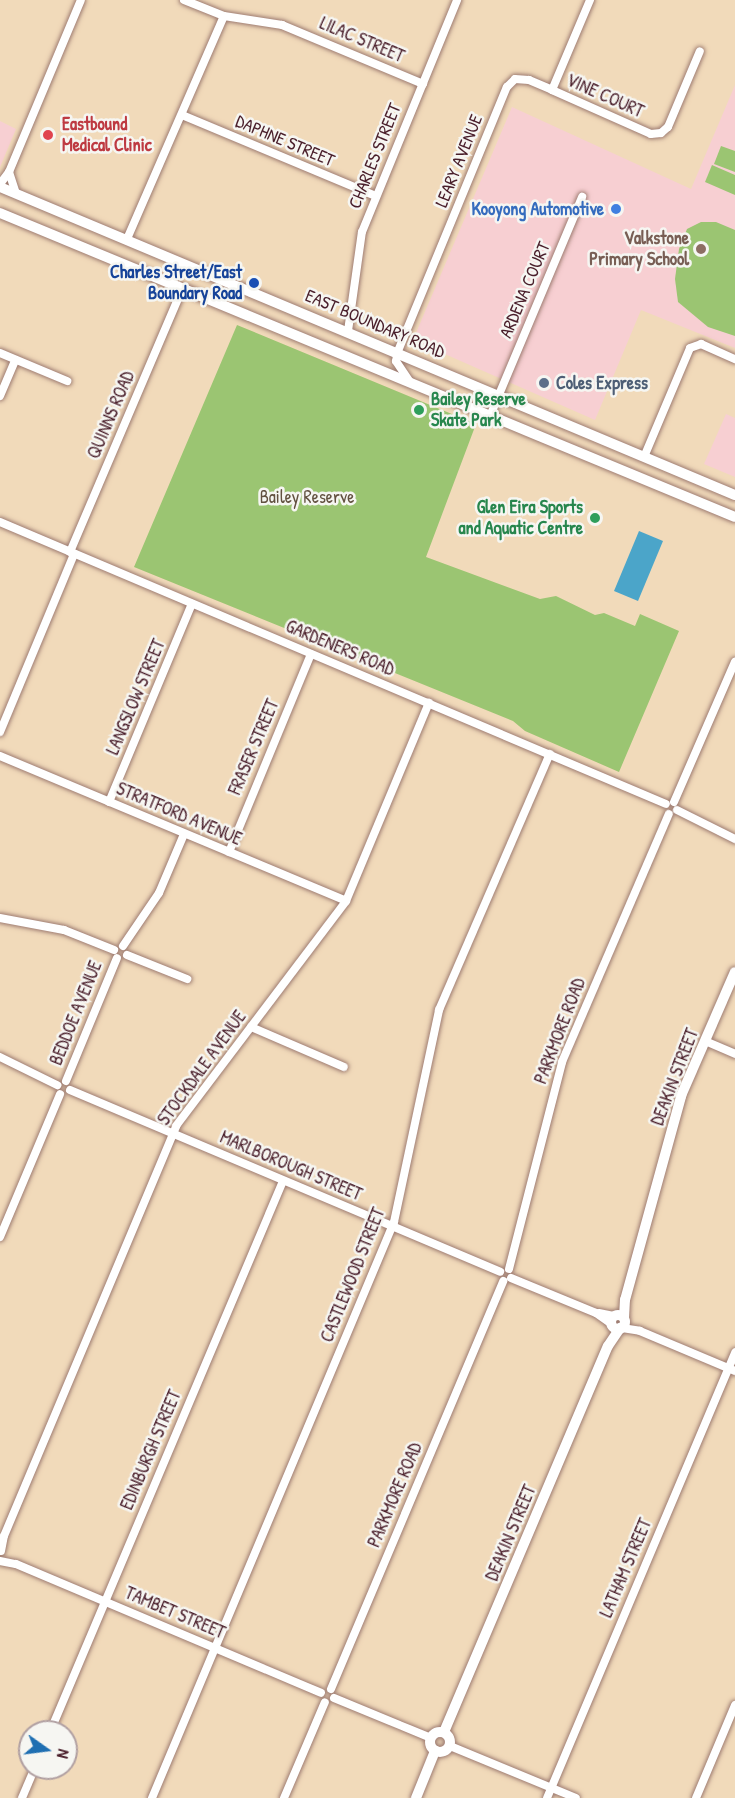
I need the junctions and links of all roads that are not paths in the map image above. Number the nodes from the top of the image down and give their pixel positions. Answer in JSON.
{"nodes":[{"id":1,"x":81,"y":0,"type":"edge"},
{"id":2,"x":184,"y":0,"type":"edge"},
{"id":3,"x":457,"y":0,"type":"edge"},
{"id":4,"x":590,"y":0,"type":"edge"},
{"id":5,"x":224,"y":16,"type":"junction"},
{"id":6,"x":700,"y":51,"type":"dead end"},
{"id":7,"x":423,"y":84,"type":"junction"},
{"id":8,"x":552,"y":90,"type":"junction"},
{"id":9,"x":182,"y":115,"type":"junction"},
{"id":10,"x":9,"y":172,"type":"junction"},
{"id":11,"x":0,"y":186,"type":"edge"},
{"id":12,"x":16,"y":193,"type":"junction"},
{"id":13,"x":376,"y":196,"type":"junction"},
{"id":14,"x":582,"y":197,"type":"dead end"},
{"id":15,"x":0,"y":206,"type":"edge"},
{"id":16,"x":0,"y":213,"type":"edge"},
{"id":17,"x":12,"y":218,"type":"junction"},
{"id":18,"x":127,"y":239,"type":"junction"},
{"id":19,"x":182,"y":290,"type":"junction"},
{"id":20,"x":348,"y":331,"type":"junction"},
{"id":21,"x":398,"y":351,"type":"junction"},
{"id":22,"x":0,"y":353,"type":"edge"},
{"id":23,"x":735,"y":359,"type":"edge"},
{"id":24,"x":15,"y":360,"type":"junction"},
{"id":25,"x":67,"y":381,"type":"dead end"},
{"id":26,"x":410,"y":382,"type":"junction"},
{"id":27,"x":498,"y":395,"type":"junction"},
{"id":28,"x":0,"y":396,"type":"edge"},
{"id":29,"x":490,"y":416,"type":"junction"},
{"id":30,"x":644,"y":457,"type":"junction"},
{"id":31,"x":735,"y":495,"type":"edge"},
{"id":32,"x":735,"y":517,"type":"edge"},
{"id":33,"x":0,"y":522,"type":"edge"},
{"id":34,"x":72,"y":553,"type":"junction"},
{"id":35,"x":192,"y":604,"type":"junction"},
{"id":36,"x":311,"y":654,"type":"junction"},
{"id":37,"x":735,"y":662,"type":"edge"},
{"id":38,"x":429,"y":703,"type":"junction"},
{"id":39,"x":0,"y":732,"type":"edge"},
{"id":40,"x":550,"y":754,"type":"junction"},
{"id":41,"x":0,"y":756,"type":"edge"},
{"id":42,"x":109,"y":802,"type":"junction"},
{"id":43,"x":672,"y":808,"type":"junction"},
{"id":44,"x":184,"y":834,"type":"junction"},
{"id":45,"x":735,"y":839,"type":"edge"},
{"id":46,"x":228,"y":852,"type":"junction"},
{"id":47,"x":346,"y":901,"type":"junction"},
{"id":48,"x":0,"y":918,"type":"edge"},
{"id":49,"x":125,"y":950,"type":"junction"},
{"id":50,"x":115,"y":954,"type":"junction"},
{"id":51,"x":735,"y":972,"type":"edge"},
{"id":52,"x":187,"y":979,"type":"dead end"},
{"id":53,"x":251,"y":1027,"type":"junction"},
{"id":54,"x":705,"y":1041,"type":"junction"},
{"id":55,"x":735,"y":1054,"type":"edge"},
{"id":56,"x":0,"y":1057,"type":"edge"},
{"id":57,"x":344,"y":1067,"type":"dead end"},
{"id":58,"x":66,"y":1081,"type":"junction"},
{"id":59,"x":57,"y":1085,"type":"junction"},
{"id":60,"x":70,"y":1090,"type":"junction"},
{"id":61,"x":60,"y":1094,"type":"junction"},
{"id":62,"x":172,"y":1134,"type":"junction"},
{"id":63,"x":283,"y":1181,"type":"junction"},
{"id":64,"x":393,"y":1227,"type":"junction"},
{"id":65,"x":0,"y":1237,"type":"edge"},
{"id":66,"x":506,"y":1275,"type":"junction"},
{"id":67,"x":618,"y":1322,"type":"junction"},
{"id":68,"x":735,"y":1352,"type":"edge"},
{"id":69,"x":732,"y":1369,"type":"edge"},
{"id":70,"x":2,"y":1538,"type":"edge"},
{"id":71,"x":0,"y":1555,"type":"edge"},
{"id":72,"x":105,"y":1601,"type":"junction"},
{"id":73,"x":215,"y":1647,"type":"junction"},
{"id":74,"x":331,"y":1689,"type":"junction"},
{"id":75,"x":321,"y":1693,"type":"junction"},
{"id":76,"x":329,"y":1700,"type":"junction"},
{"id":77,"x":735,"y":1705,"type":"edge"},
{"id":78,"x":55,"y":1720,"type":"edge"},
{"id":79,"x":444,"y":1732,"type":"junction"},
{"id":80,"x":430,"y":1738,"type":"junction"},
{"id":81,"x":450,"y":1746,"type":"junction"},
{"id":82,"x":435,"y":1751,"type":"junction"},
{"id":83,"x":30,"y":1780,"type":"edge"},
{"id":84,"x":551,"y":1788,"type":"junction"},
{"id":85,"x":22,"y":1798,"type":"edge"},
{"id":86,"x":152,"y":1798,"type":"edge"},
{"id":87,"x":284,"y":1798,"type":"edge"},
{"id":88,"x":416,"y":1798,"type":"edge"},
{"id":89,"x":547,"y":1798,"type":"edge"},
{"id":90,"x":576,"y":1798,"type":"edge"},
{"id":91,"x":696,"y":1798,"type":"edge"}],
"edges":[{"from":1,"to":10,"type":"street"},
{"from":2,"to":5,"type":"street","name":"LILAC STREET"},
{"from":3,"to":7,"type":"street","name":"CHARLES STREET"},
{"from":4,"to":8,"type":"street"},
{"from":5,"to":7,"type":"street","name":"LILAC STREET"},
{"from":5,"to":9,"type":"street"},
{"from":6,"to":8,"type":"street","name":"VINE COURT"},
{"from":7,"to":13,"type":"street","name":"CHARLES STREET"},
{"from":8,"to":21,"type":"street","name":"LEARY AVENUE"},
{"from":9,"to":13,"type":"street","name":"DAPHNE STREET"},
{"from":9,"to":18,"type":"street"},
{"from":10,"to":11,"type":"street"},
{"from":10,"to":12,"type":"street"},
{"from":11,"to":12,"type":"main road","name":"EAST BOUNDARY ROAD"},
{"from":12,"to":18,"type":"main road","name":"EAST BOUNDARY ROAD"},
{"from":13,"to":20,"type":"street","name":"CHARLES STREET"},
{"from":14,"to":27,"type":"street","name":"ARDENA COURT"},
{"from":15,"to":17,"type":"main road"},
{"from":16,"to":17,"type":"main road"},
{"from":17,"to":19,"type":"main road"},
{"from":18,"to":20,"type":"main road","name":"EAST BOUNDARY ROAD"},
{"from":19,"to":26,"type":"main road"},
{"from":19,"to":34,"type":"street","name":"QUINNS ROAD"},
{"from":20,"to":21,"type":"main road","name":"EAST BOUNDARY ROAD"},
{"from":21,"to":26,"type":"street"},
{"from":21,"to":27,"type":"main road","name":"EAST BOUNDARY ROAD"},
{"from":22,"to":24,"type":"street"},
{"from":23,"to":30,"type":"street"},
{"from":24,"to":25,"type":"street"},
{"from":24,"to":28,"type":"street"},
{"from":26,"to":29,"type":"main road"},
{"from":27,"to":29,"type":"street","name":"ARDENA COURT"},
{"from":27,"to":30,"type":"main road","name":"EAST BOUNDARY ROAD"},
{"from":29,"to":32,"type":"main road"},
{"from":30,"to":31,"type":"main road","name":"EAST BOUNDARY ROAD"},
{"from":33,"to":34,"type":"street","name":"GARDENERS ROAD"},
{"from":34,"to":35,"type":"street","name":"GARDENERS ROAD"},
{"from":34,"to":39,"type":"street","name":"QUINNS ROAD"},
{"from":35,"to":36,"type":"street","name":"GARDENERS ROAD"},
{"from":35,"to":42,"type":"street","name":"LANGSLOW STREET"},
{"from":36,"to":38,"type":"street","name":"GARDENERS ROAD"},
{"from":36,"to":46,"type":"street","name":"FRASER STREET"},
{"from":37,"to":43,"type":"street","name":"PARKMORE ROAD"},
{"from":38,"to":40,"type":"street","name":"GARDENERS ROAD"},
{"from":38,"to":47,"type":"street","name":"STOCKDALE AVENUE"},
{"from":40,"to":43,"type":"street","name":"GARDENERS ROAD"},
{"from":40,"to":64,"type":"street","name":"CASTLEWOOD STREET"},
{"from":41,"to":42,"type":"street","name":"STRATFORD AVENUE"},
{"from":42,"to":44,"type":"street","name":"STRATFORD AVENUE"},
{"from":43,"to":45,"type":"street","name":"GARDENERS ROAD"},
{"from":43,"to":66,"type":"street","name":"PARKMORE ROAD"},
{"from":44,"to":46,"type":"street","name":"STRATFORD AVENUE"},
{"from":44,"to":49,"type":"street","name":"BEDDOE AVENUE"},
{"from":46,"to":47,"type":"street","name":"STRATFORD AVENUE"},
{"from":47,"to":53,"type":"street","name":"STOCKDALE AVENUE"},
{"from":48,"to":50,"type":"street"},
{"from":49,"to":50,"type":"street"},
{"from":49,"to":52,"type":"street"},
{"from":50,"to":58,"type":"street","name":"BEDDOE AVENUE"},
{"from":51,"to":54,"type":"main road","name":"DEAKIN STREET"},
{"from":53,"to":57,"type":"street"},
{"from":53,"to":62,"type":"street","name":"STOCKDALE AVENUE"},
{"from":54,"to":55,"type":"street"},
{"from":54,"to":67,"type":"main road","name":"DEAKIN STREET"},
{"from":56,"to":59,"type":"street"},
{"from":58,"to":59,"type":"street"},
{"from":58,"to":60,"type":"street"},
{"from":59,"to":61,"type":"street"},
{"from":60,"to":61,"type":"street"},
{"from":60,"to":62,"type":"street","name":"MARLBOROUGH STREET"},
{"from":61,"to":65,"type":"street","name":"BEDDOE AVENUE"},
{"from":62,"to":63,"type":"street","name":"MARLBOROUGH STREET"},
{"from":62,"to":70,"type":"street","name":"STOCKDALE AVENUE"},
{"from":63,"to":64,"type":"street","name":"MARLBOROUGH STREET"},
{"from":63,"to":72,"type":"street","name":"EDINBURGH STREET"},
{"from":64,"to":66,"type":"street","name":"MARLBOROUGH STREET"},
{"from":64,"to":73,"type":"street","name":"CASTLEWOOD STREET"},
{"from":66,"to":67,"type":"street","name":"MARLBOROUGH STREET"},
{"from":66,"to":74,"type":"street","name":"PARKMORE ROAD"},
{"from":67,"to":69,"type":"street","name":"MARLBOROUGH STREET"},
{"from":67,"to":79,"type":"main road","name":"DEAKIN STREET"},
{"from":68,"to":69,"type":"street","name":"LATHAM STREET"},
{"from":69,"to":84,"type":"street","name":"LATHAM STREET"},
{"from":70,"to":71,"type":"street","name":"STOCKDALE AVENUE"},
{"from":71,"to":72,"type":"street","name":"TAMBET STREET"},
{"from":72,"to":73,"type":"street","name":"TAMBET STREET"},
{"from":72,"to":78,"type":"street","name":"EDINBURGH STREET"},
{"from":73,"to":75,"type":"street","name":"TAMBET STREET"},
{"from":73,"to":86,"type":"street","name":"CASTLEWOOD STREET"},
{"from":74,"to":75,"type":"street"},
{"from":74,"to":76,"type":"street"},
{"from":75,"to":76,"type":"street"},
{"from":76,"to":80,"type":"street"},
{"from":76,"to":87,"type":"street"},
{"from":77,"to":91,"type":"street"},
{"from":79,"to":80,"type":"main road"},
{"from":79,"to":81,"type":"main road"},
{"from":80,"to":82,"type":"main road"},
{"from":81,"to":82,"type":"main road"},
{"from":81,"to":84,"type":"street"},
{"from":82,"to":88,"type":"main road"},
{"from":83,"to":85,"type":"street"},
{"from":84,"to":89,"type":"street","name":"LATHAM STREET"},
{"from":84,"to":90,"type":"street"}]}
